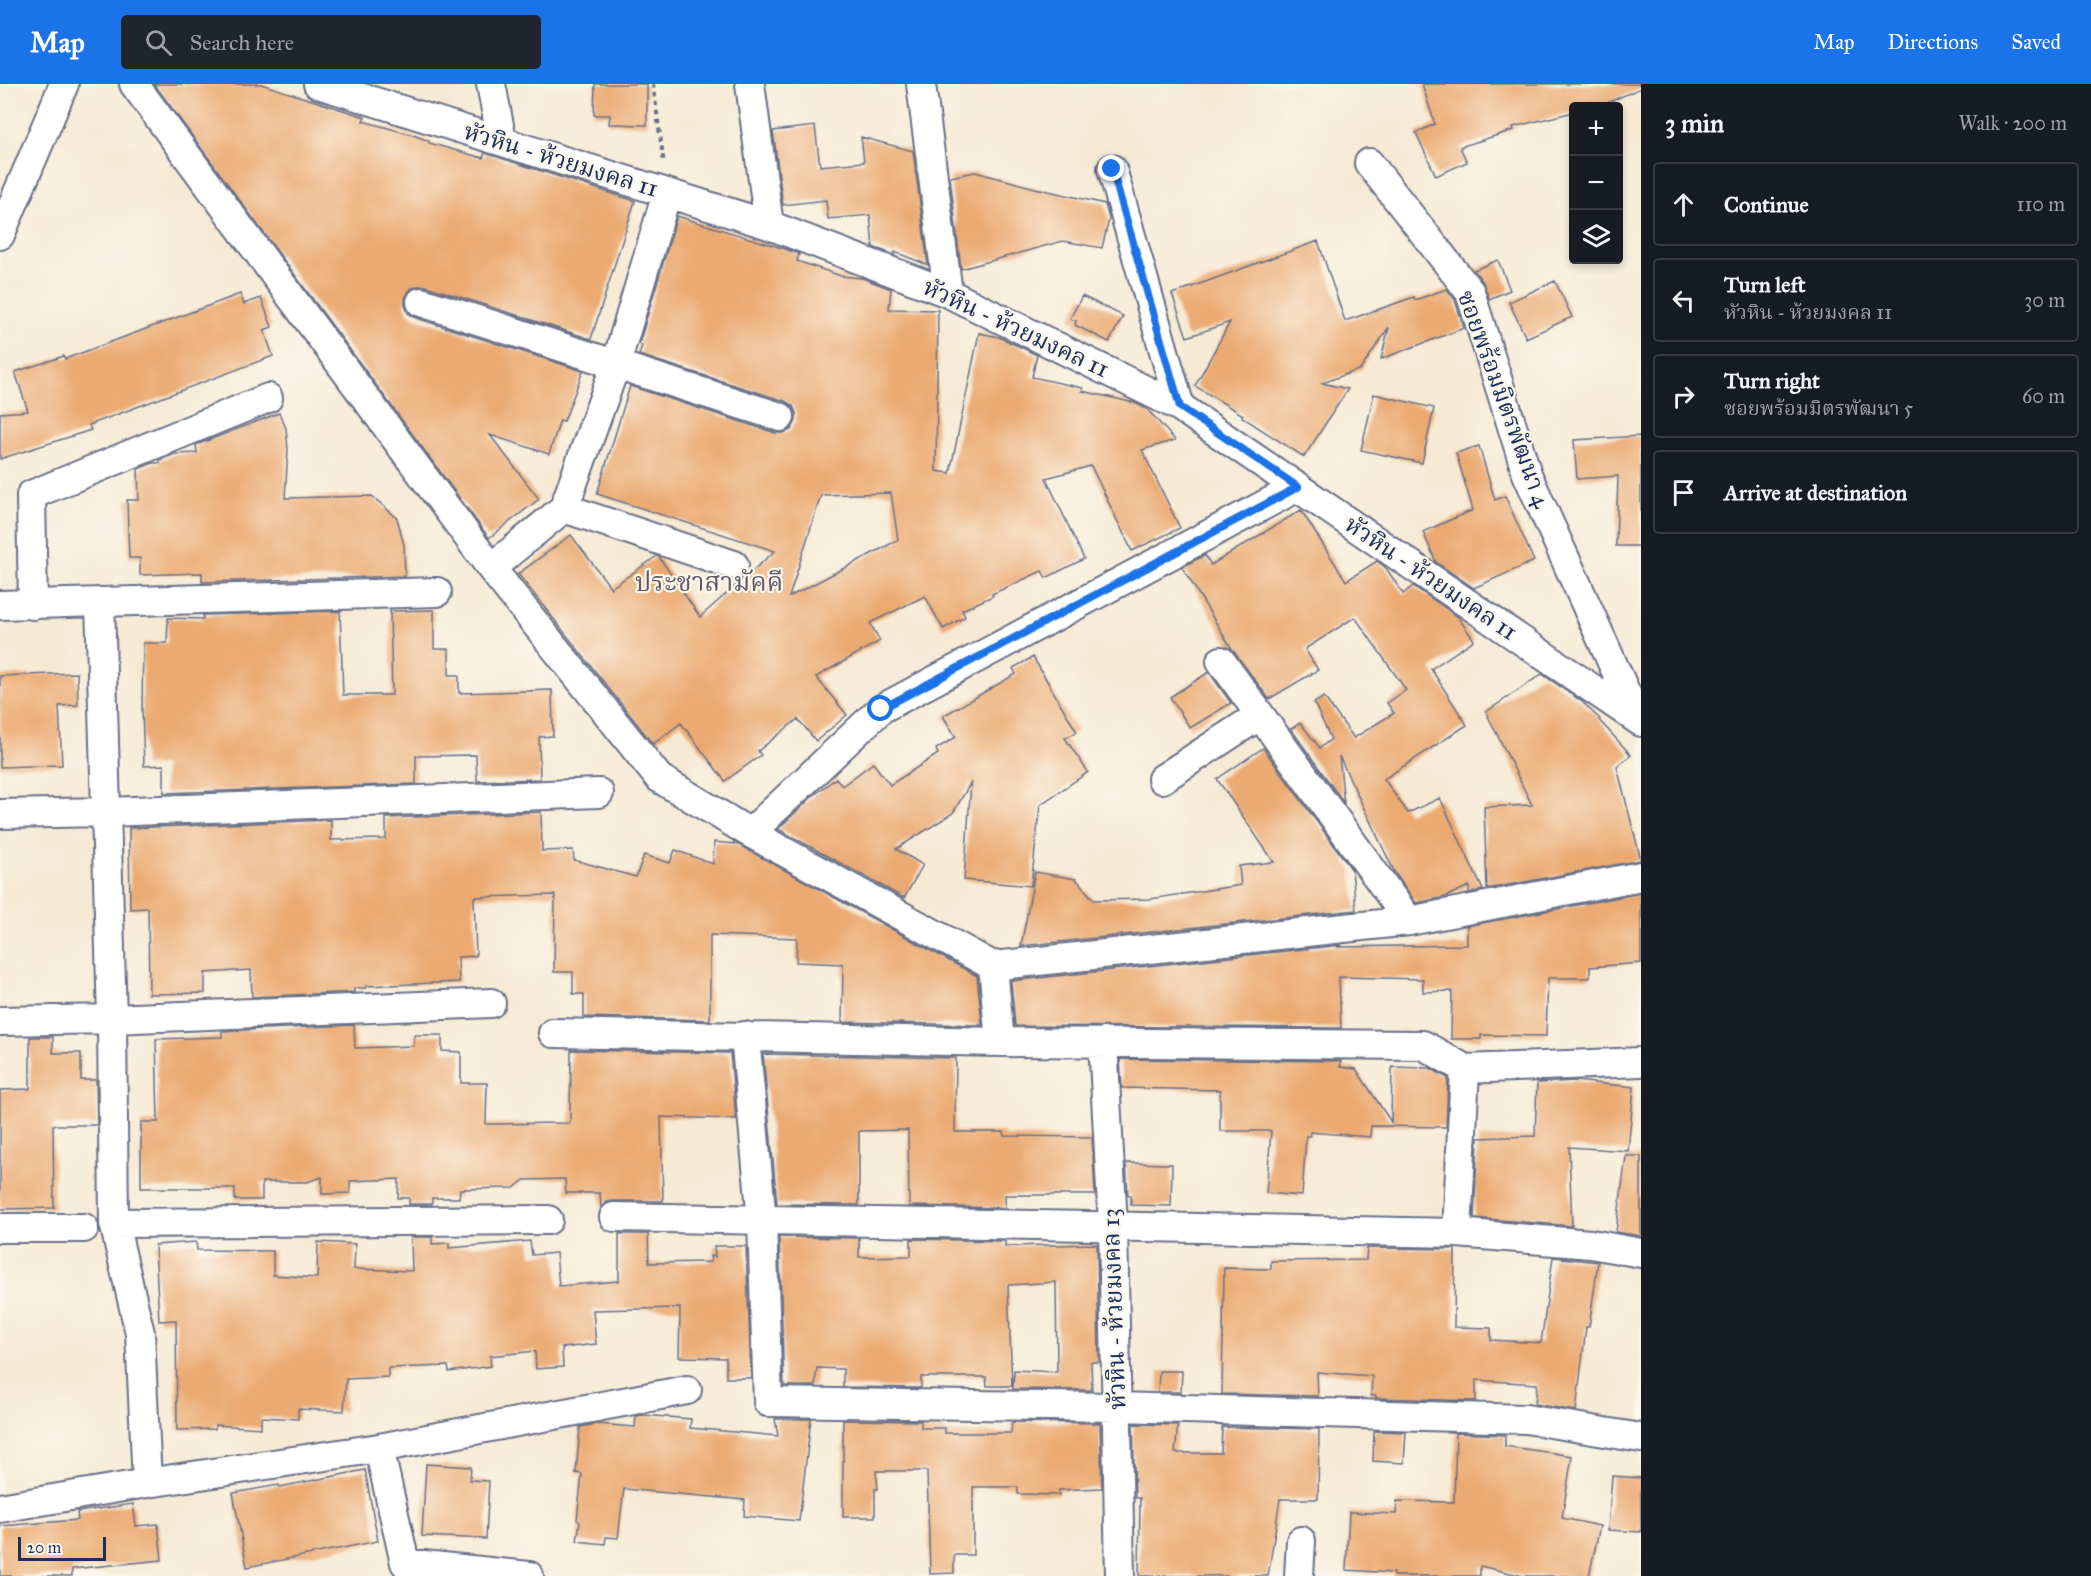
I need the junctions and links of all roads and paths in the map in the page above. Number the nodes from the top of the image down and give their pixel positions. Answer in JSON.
{"nodes":[{"id":1,"x":64,"y":84,"type":"edge"},
{"id":2,"x":134,"y":84,"type":"edge"},
{"id":3,"x":491,"y":84,"type":"edge"},
{"id":4,"x":653,"y":84,"type":"edge"},
{"id":5,"x":750,"y":84,"type":"edge"},
{"id":6,"x":921,"y":84,"type":"edge"},
{"id":7,"x":333,"y":86,"type":"edge"},
{"id":8,"x":502,"y":141,"type":"junction"},
{"id":9,"x":1369,"y":163,"type":"dead end"},
{"id":10,"x":1112,"y":169,"type":"dead end"},
{"id":11,"x":668,"y":193,"type":"junction"},
{"id":12,"x":769,"y":225,"type":"junction"},
{"id":13,"x":0,"y":235,"type":"edge"},
{"id":14,"x":948,"y":293,"type":"junction"},
{"id":15,"x":421,"y":302,"type":"dead end"},
{"id":16,"x":616,"y":364,"type":"junction"},
{"id":17,"x":268,"y":398,"type":"dead end"},
{"id":18,"x":1180,"y":407,"type":"junction"},
{"id":19,"x":780,"y":417,"type":"dead end"},
{"id":20,"x":1298,"y":487,"type":"junction"},
{"id":21,"x":564,"y":508,"type":"junction"},
{"id":22,"x":734,"y":565,"type":"dead end"},
{"id":23,"x":491,"y":568,"type":"junction"},
{"id":24,"x":437,"y":592,"type":"dead end"},
{"id":25,"x":100,"y":602,"type":"junction"},
{"id":26,"x":33,"y":604,"type":"junction"},
{"id":27,"x":0,"y":605,"type":"edge"},
{"id":28,"x":1221,"y":661,"type":"dead end"},
{"id":29,"x":1260,"y":715,"type":"junction"},
{"id":30,"x":1640,"y":721,"type":"edge"},
{"id":31,"x":1162,"y":779,"type":"dead end"},
{"id":32,"x":599,"y":794,"type":"dead end"},
{"id":33,"x":107,"y":812,"type":"junction"},
{"id":34,"x":0,"y":814,"type":"edge"},
{"id":35,"x":750,"y":833,"type":"junction"},
{"id":36,"x":1641,"y":876,"type":"edge"},
{"id":37,"x":1409,"y":921,"type":"junction"},
{"id":38,"x":993,"y":966,"type":"junction"},
{"id":39,"x":491,"y":1003,"type":"dead end"},
{"id":40,"x":112,"y":1019,"type":"junction"},
{"id":41,"x":0,"y":1021,"type":"edge"},
{"id":42,"x":553,"y":1033,"type":"dead end"},
{"id":43,"x":745,"y":1036,"type":"junction"},
{"id":44,"x":1000,"y":1042,"type":"junction"},
{"id":45,"x":1104,"y":1042,"type":"junction"},
{"id":46,"x":1641,"y":1062,"type":"edge"},
{"id":47,"x":1465,"y":1069,"type":"junction"},
{"id":48,"x":614,"y":1217,"type":"dead end"},
{"id":49,"x":548,"y":1220,"type":"dead end"},
{"id":50,"x":762,"y":1221,"type":"junction"},
{"id":51,"x":114,"y":1223,"type":"junction"},
{"id":52,"x":1113,"y":1226,"type":"junction"},
{"id":53,"x":0,"y":1228,"type":"edge"},
{"id":54,"x":84,"y":1228,"type":"dead end"},
{"id":55,"x":1457,"y":1233,"type":"junction"},
{"id":56,"x":1641,"y":1253,"type":"edge"},
{"id":57,"x":687,"y":1390,"type":"dead end"},
{"id":58,"x":1117,"y":1407,"type":"junction"},
{"id":59,"x":1641,"y":1438,"type":"edge"},
{"id":60,"x":379,"y":1448,"type":"junction"},
{"id":61,"x":147,"y":1483,"type":"junction"},
{"id":62,"x":0,"y":1508,"type":"edge"},
{"id":63,"x":1301,"y":1541,"type":"dead end"},
{"id":64,"x":405,"y":1569,"type":"edge"},
{"id":65,"x":529,"y":1576,"type":"edge"},
{"id":66,"x":1120,"y":1576,"type":"edge"},
{"id":67,"x":1299,"y":1576,"type":"edge"}],
"edges":[{"from":1,"to":13,"type":"street"},
{"from":2,"to":23,"type":"street"},
{"from":3,"to":8,"type":"street"},
{"from":4,"to":11,"type":"path"},
{"from":5,"to":12,"type":"street"},
{"from":6,"to":14,"type":"street"},
{"from":7,"to":8,"type":"street","name":"หัวหิน - ห้วยมงคล 11"},
{"from":8,"to":11,"type":"street","name":"หัวหิน - ห้วยมงคล 11"},
{"from":9,"to":30,"type":"street","name":"ซอยพร้อมมิตรพัฒนา 4"},
{"from":10,"to":18,"type":"street"},
{"from":11,"to":12,"type":"street","name":"หัวหิน - ห้วยมงคล 11"},
{"from":11,"to":16,"type":"street"},
{"from":12,"to":14,"type":"street","name":"หัวหิน - ห้วยมงคล 11"},
{"from":14,"to":18,"type":"street","name":"หัวหิน - ห้วยมงคล 11"},
{"from":15,"to":16,"type":"street"},
{"from":16,"to":19,"type":"street"},
{"from":16,"to":21,"type":"street"},
{"from":17,"to":26,"type":"street"},
{"from":18,"to":20,"type":"street","name":"หัวหิน - ห้วยมงคล 11"},
{"from":20,"to":30,"type":"street","name":"หัวหิน - ห้วยมงคล 11"},
{"from":20,"to":35,"type":"street"},
{"from":21,"to":22,"type":"street"},
{"from":21,"to":23,"type":"street"},
{"from":23,"to":35,"type":"street"},
{"from":24,"to":25,"type":"street"},
{"from":25,"to":26,"type":"street"},
{"from":25,"to":33,"type":"street"},
{"from":26,"to":27,"type":"street"},
{"from":28,"to":29,"type":"street"},
{"from":29,"to":31,"type":"street"},
{"from":29,"to":37,"type":"street"},
{"from":32,"to":33,"type":"street"},
{"from":33,"to":34,"type":"street"},
{"from":33,"to":40,"type":"street"},
{"from":35,"to":38,"type":"street"},
{"from":36,"to":37,"type":"street"},
{"from":37,"to":38,"type":"street"},
{"from":38,"to":44,"type":"street"},
{"from":39,"to":40,"type":"street"},
{"from":40,"to":41,"type":"street"},
{"from":40,"to":51,"type":"street"},
{"from":42,"to":43,"type":"street"},
{"from":43,"to":44,"type":"street"},
{"from":43,"to":50,"type":"street"},
{"from":44,"to":45,"type":"street"},
{"from":45,"to":47,"type":"street"},
{"from":45,"to":52,"type":"street","name":"หัวหิน - ห้วยมงคล 13"},
{"from":46,"to":47,"type":"street"},
{"from":47,"to":55,"type":"street"},
{"from":48,"to":50,"type":"street"},
{"from":49,"to":51,"type":"street"},
{"from":50,"to":52,"type":"street"},
{"from":50,"to":58,"type":"street"},
{"from":51,"to":61,"type":"street"},
{"from":52,"to":55,"type":"street"},
{"from":52,"to":58,"type":"street","name":"หัวหิน - ห้วยมงคล 13"},
{"from":53,"to":54,"type":"street"},
{"from":55,"to":56,"type":"street"},
{"from":57,"to":60,"type":"street"},
{"from":58,"to":59,"type":"street"},
{"from":58,"to":66,"type":"street","name":"หัวหิน - ห้วยมงคล 13"},
{"from":60,"to":61,"type":"street"},
{"from":60,"to":64,"type":"street"},
{"from":61,"to":62,"type":"street"},
{"from":63,"to":67,"type":"street"},
{"from":64,"to":65,"type":"street"}]}
